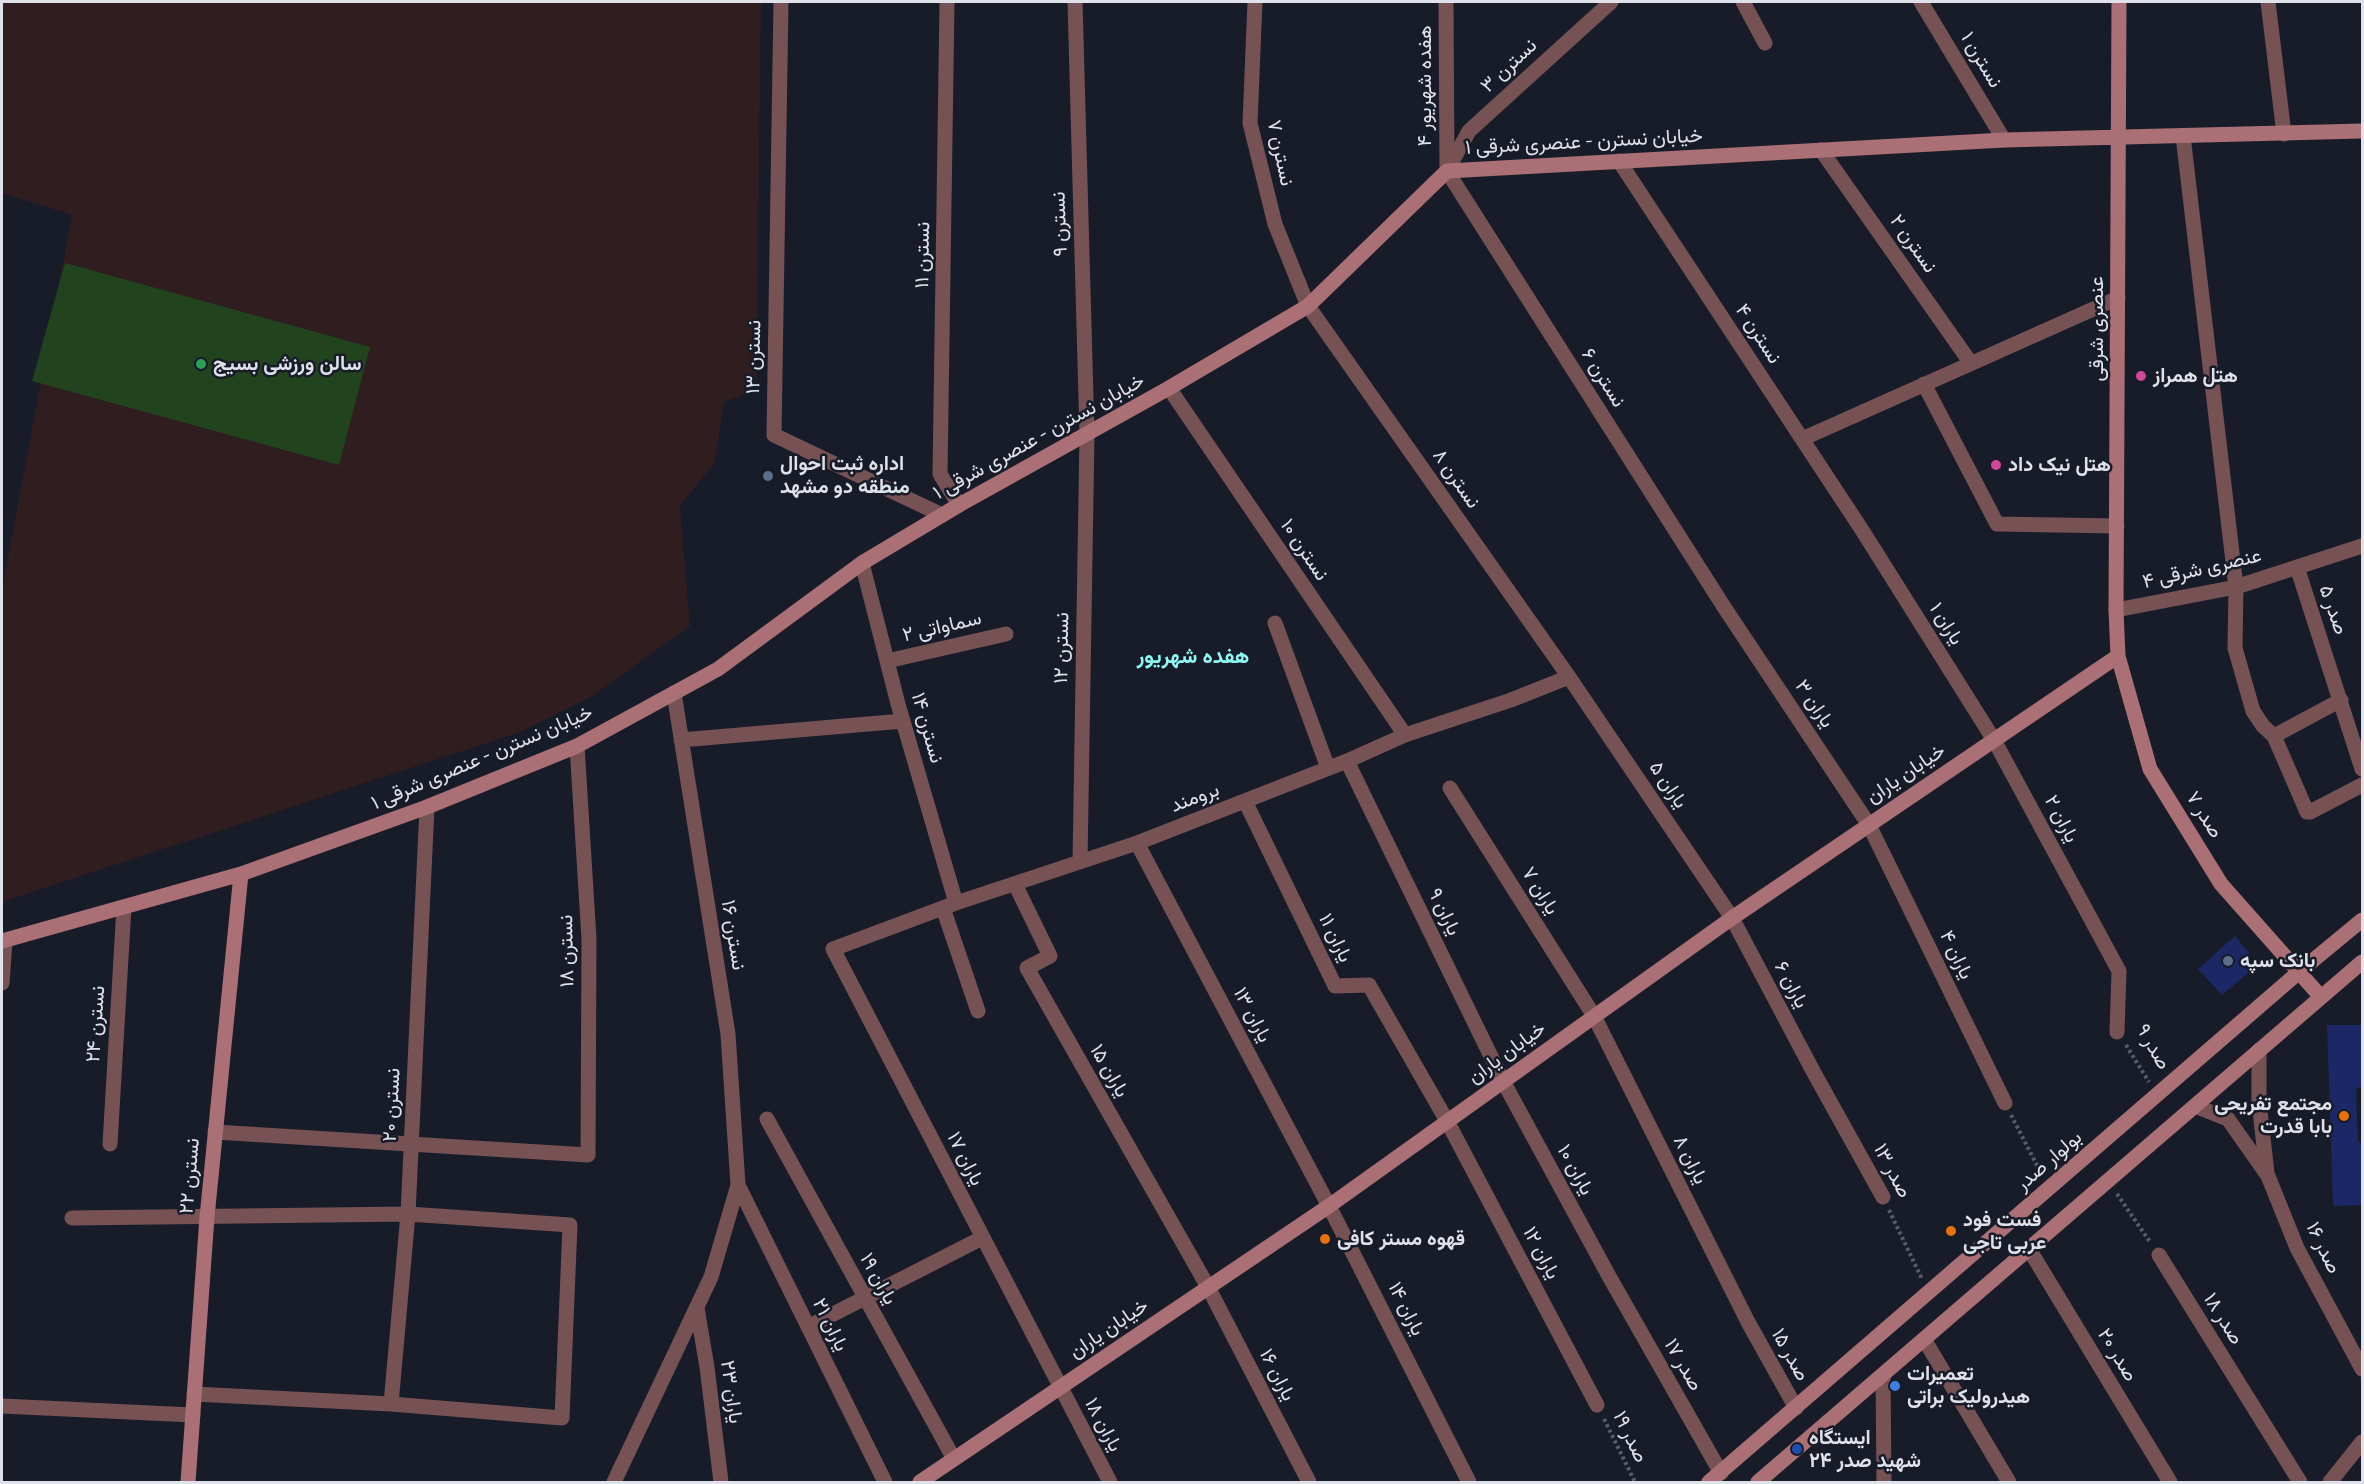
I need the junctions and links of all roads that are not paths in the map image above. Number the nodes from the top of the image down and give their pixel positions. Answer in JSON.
{"nodes":[{"id":1,"x":781,"y":2,"type":"edge"},
{"id":2,"x":947,"y":2,"type":"edge"},
{"id":3,"x":1255,"y":2,"type":"edge"},
{"id":4,"x":1446,"y":2,"type":"edge"},
{"id":5,"x":1611,"y":2,"type":"edge"},
{"id":6,"x":1743,"y":2,"type":"edge"},
{"id":7,"x":1921,"y":2,"type":"edge"},
{"id":8,"x":2119,"y":2,"type":"edge"},
{"id":9,"x":2268,"y":2,"type":"edge"},
{"id":10,"x":1075,"y":7,"type":"edge"},
{"id":11,"x":1765,"y":44,"type":"dead end"},
{"id":12,"x":1446,"y":122,"type":"junction"},
{"id":13,"x":1469,"y":131,"type":"junction"},
{"id":14,"x":2362,"y":131,"type":"edge"},
{"id":15,"x":2284,"y":134,"type":"junction"},
{"id":16,"x":2183,"y":136,"type":"junction"},
{"id":17,"x":2119,"y":138,"type":"junction"},
{"id":18,"x":2004,"y":140,"type":"junction"},
{"id":19,"x":1821,"y":150,"type":"junction"},
{"id":20,"x":1619,"y":161,"type":"junction"},
{"id":21,"x":1447,"y":171,"type":"junction"},
{"id":22,"x":2118,"y":298,"type":"junction"},
{"id":23,"x":1308,"y":306,"type":"junction"},
{"id":24,"x":1970,"y":362,"type":"junction"},
{"id":25,"x":1924,"y":384,"type":"junction"},
{"id":26,"x":1169,"y":388,"type":"junction"},
{"id":27,"x":1087,"y":434,"type":"junction"},
{"id":28,"x":1802,"y":439,"type":"junction"},
{"id":29,"x":959,"y":505,"type":"junction"},
{"id":30,"x":942,"y":515,"type":"junction"},
{"id":31,"x":2116,"y":526,"type":"junction"},
{"id":32,"x":1862,"y":530,"type":"joint"},
{"id":33,"x":2362,"y":546,"type":"edge"},
{"id":34,"x":862,"y":563,"type":"junction"},
{"id":35,"x":2297,"y":567,"type":"junction"},
{"id":36,"x":2236,"y":587,"type":"junction"},
{"id":37,"x":1724,"y":607,"type":"joint"},
{"id":38,"x":2116,"y":609,"type":"junction"},
{"id":39,"x":1275,"y":623,"type":"dead end"},
{"id":40,"x":1006,"y":634,"type":"dead end"},
{"id":41,"x":2118,"y":656,"type":"junction"},
{"id":42,"x":887,"y":661,"type":"junction"},
{"id":43,"x":1569,"y":676,"type":"junction"},
{"id":44,"x":674,"y":693,"type":"junction"},
{"id":45,"x":2341,"y":700,"type":"junction"},
{"id":46,"x":903,"y":721,"type":"junction"},
{"id":47,"x":1405,"y":735,"type":"junction"},
{"id":48,"x":2274,"y":736,"type":"junction"},
{"id":49,"x":681,"y":740,"type":"junction"},
{"id":50,"x":1994,"y":740,"type":"junction"},
{"id":51,"x":577,"y":746,"type":"junction"},
{"id":52,"x":1347,"y":761,"type":"junction"},
{"id":53,"x":1328,"y":768,"type":"junction"},
{"id":54,"x":2362,"y":769,"type":"edge"},
{"id":55,"x":2362,"y":785,"type":"edge"},
{"id":56,"x":1450,"y":788,"type":"dead end"},
{"id":57,"x":1245,"y":801,"type":"junction"},
{"id":58,"x":427,"y":807,"type":"junction"},
{"id":59,"x":1869,"y":825,"type":"junction"},
{"id":60,"x":1137,"y":843,"type":"junction"},
{"id":61,"x":1080,"y":862,"type":"junction"},
{"id":62,"x":241,"y":874,"type":"junction"},
{"id":63,"x":1014,"y":884,"type":"junction"},
{"id":64,"x":950,"y":905,"type":"junction"},
{"id":65,"x":124,"y":907,"type":"junction"},
{"id":66,"x":1732,"y":918,"type":"junction"},
{"id":67,"x":2091,"y":918,"type":"joint"},
{"id":68,"x":2362,"y":920,"type":"edge"},
{"id":69,"x":3,"y":941,"type":"edge"},
{"id":70,"x":833,"y":949,"type":"joint"},
{"id":71,"x":2362,"y":962,"type":"edge"},
{"id":72,"x":2299,"y":972,"type":"junction"},
{"id":73,"x":2,"y":982,"type":"edge"},
{"id":74,"x":2321,"y":997,"type":"junction"},
{"id":75,"x":978,"y":1011,"type":"dead end"},
{"id":76,"x":1594,"y":1016,"type":"junction"},
{"id":77,"x":2117,"y":1032,"type":"road end"},
{"id":78,"x":2259,"y":1050,"type":"junction"},
{"id":79,"x":1813,"y":1071,"type":"joint"},
{"id":80,"x":1503,"y":1082,"type":"junction"},
{"id":81,"x":2005,"y":1103,"type":"road end"},
{"id":82,"x":2195,"y":1106,"type":"junction"},
{"id":83,"x":767,"y":1119,"type":"dead end"},
{"id":84,"x":1447,"y":1121,"type":"junction"},
{"id":85,"x":215,"y":1132,"type":"junction"},
{"id":86,"x":110,"y":1144,"type":"dead end"},
{"id":87,"x":412,"y":1144,"type":"junction"},
{"id":88,"x":2268,"y":1176,"type":"junction"},
{"id":89,"x":738,"y":1185,"type":"junction"},
{"id":90,"x":1883,"y":1197,"type":"road end"},
{"id":91,"x":1329,"y":1206,"type":"junction"},
{"id":92,"x":408,"y":1214,"type":"junction"},
{"id":93,"x":207,"y":1217,"type":"junction"},
{"id":94,"x":72,"y":1218,"type":"dead end"},
{"id":95,"x":982,"y":1238,"type":"junction"},
{"id":96,"x":2029,"y":1249,"type":"junction"},
{"id":97,"x":2159,"y":1255,"type":"road end"},
{"id":98,"x":1610,"y":1278,"type":"joint"},
{"id":99,"x":1208,"y":1287,"type":"junction"},
{"id":100,"x":865,"y":1298,"type":"junction"},
{"id":101,"x":696,"y":1308,"type":"junction"},
{"id":102,"x":1748,"y":1322,"type":"joint"},
{"id":103,"x":808,"y":1327,"type":"junction"},
{"id":104,"x":1924,"y":1339,"type":"junction"},
{"id":105,"x":2362,"y":1369,"type":"edge"},
{"id":106,"x":1883,"y":1375,"type":"junction"},
{"id":107,"x":1060,"y":1388,"type":"junction"},
{"id":108,"x":194,"y":1394,"type":"junction"},
{"id":109,"x":391,"y":1404,"type":"junction"},
{"id":110,"x":1597,"y":1405,"type":"road end"},
{"id":111,"x":2,"y":1406,"type":"edge"},
{"id":112,"x":1796,"y":1408,"type":"junction"},
{"id":113,"x":193,"y":1415,"type":"junction"},
{"id":114,"x":2362,"y":1442,"type":"edge"},
{"id":115,"x":954,"y":1459,"type":"junction"},
{"id":116,"x":1715,"y":1478,"type":"edge"},
{"id":117,"x":188,"y":1482,"type":"edge"},
{"id":118,"x":614,"y":1482,"type":"edge"},
{"id":119,"x":721,"y":1482,"type":"edge"},
{"id":120,"x":885,"y":1482,"type":"edge"},
{"id":121,"x":920,"y":1482,"type":"edge"},
{"id":122,"x":1110,"y":1482,"type":"edge"},
{"id":123,"x":1309,"y":1482,"type":"edge"},
{"id":124,"x":1469,"y":1482,"type":"edge"},
{"id":125,"x":1758,"y":1482,"type":"edge"},
{"id":126,"x":1884,"y":1482,"type":"edge"},
{"id":127,"x":2009,"y":1482,"type":"edge"},
{"id":128,"x":2170,"y":1482,"type":"edge"},
{"id":129,"x":2300,"y":1482,"type":"edge"},
{"id":130,"x":2330,"y":1482,"type":"edge"}],
"edges":[{"from":1,"to":30,"type":"street","name":"نسترن ۱۳"},
{"from":2,"to":29,"type":"street","name":"نسترن ۱۱"},
{"from":3,"to":23,"type":"street","name":"نسترن ۷"},
{"from":4,"to":12,"type":"street","name":"هفده شهریور ۴"},
{"from":5,"to":13,"type":"street","name":"نسترن ۳"},
{"from":6,"to":11,"type":"street"},
{"from":7,"to":18,"type":"street","name":"نسترن ۱"},
{"from":8,"to":17,"type":"street","name":"عنصری شرقی"},
{"from":9,"to":15,"type":"street"},
{"from":10,"to":27,"type":"street","name":"نسترن ۹"},
{"from":12,"to":13,"type":"street"},
{"from":12,"to":21,"type":"street","name":"هفده شهریور ۴"},
{"from":13,"to":21,"type":"street","name":"نسترن ۳"},
{"from":14,"to":15,"type":"street","name":"خیابان نسترن - عنصری شرقی ۱"},
{"from":15,"to":16,"type":"street","name":"خیابان نسترن - عنصری شرقی ۱"},
{"from":16,"to":17,"type":"street","name":"خیابان نسترن - عنصری شرقی ۱"},
{"from":16,"to":36,"type":"street"},
{"from":17,"to":18,"type":"street","name":"خیابان نسترن - عنصری شرقی ۱"},
{"from":17,"to":22,"type":"street","name":"عنصری شرقی"},
{"from":18,"to":19,"type":"street","name":"خیابان نسترن - عنصری شرقی ۱"},
{"from":19,"to":20,"type":"street","name":"خیابان نسترن - عنصری شرقی ۱"},
{"from":19,"to":24,"type":"street","name":"نسترن ۲"},
{"from":20,"to":21,"type":"street","name":"خیابان نسترن - عنصری شرقی ۱"},
{"from":20,"to":28,"type":"street","name":"نسترن ۴"},
{"from":21,"to":23,"type":"street","name":"خیابان نسترن - عنصری شرقی ۱"},
{"from":21,"to":37,"type":"street","name":"نسترن ۶"},
{"from":22,"to":24,"type":"street"},
{"from":22,"to":31,"type":"street","name":"عنصری شرقی"},
{"from":23,"to":26,"type":"street","name":"خیابان نسترن - عنصری شرقی ۱"},
{"from":23,"to":43,"type":"street","name":"نسترن ۸"},
{"from":24,"to":25,"type":"street"},
{"from":25,"to":28,"type":"street"},
{"from":25,"to":31,"type":"street"},
{"from":26,"to":27,"type":"street","name":"خیابان نسترن - عنصری شرقی ۱"},
{"from":26,"to":47,"type":"street","name":"نسترن ۱۰"},
{"from":27,"to":29,"type":"street","name":"خیابان نسترن - عنصری شرقی ۱"},
{"from":27,"to":61,"type":"street","name":"نسترن ۱۲"},
{"from":28,"to":32,"type":"street","name":"نسترن ۴"},
{"from":29,"to":30,"type":"street","name":"خیابان نسترن - عنصری شرقی ۱"},
{"from":30,"to":34,"type":"street","name":"خیابان نسترن - عنصری شرقی ۱"},
{"from":31,"to":38,"type":"street","name":"عنصری شرقی"},
{"from":32,"to":50,"type":"street","name":"یاران ۱"},
{"from":33,"to":35,"type":"street","name":"عنصری شرقی ۴"},
{"from":34,"to":42,"type":"street","name":"نسترن ۱۴"},
{"from":34,"to":44,"type":"street","name":"خیابان نسترن - عنصری شرقی ۱"},
{"from":35,"to":36,"type":"street","name":"عنصری شرقی ۴"},
{"from":35,"to":45,"type":"street","name":"صدر ۵"},
{"from":36,"to":38,"type":"street","name":"عنصری شرقی ۴"},
{"from":36,"to":48,"type":"street"},
{"from":37,"to":59,"type":"street","name":"یاران ۳"},
{"from":38,"to":41,"type":"street","name":"عنصری شرقی"},
{"from":39,"to":53,"type":"street"},
{"from":40,"to":42,"type":"street","name":"سماواتی ۲"},
{"from":41,"to":50,"type":"street","name":"خیابان یاران"},
{"from":41,"to":72,"type":"street","name":"صدر ۷"},
{"from":42,"to":46,"type":"street","name":"نسترن ۱۴"},
{"from":43,"to":47,"type":"street","name":"برومند"},
{"from":43,"to":66,"type":"street","name":"یاران ۵"},
{"from":44,"to":49,"type":"street","name":"نسترن ۱۶"},
{"from":44,"to":51,"type":"street","name":"خیابان نسترن - عنصری شرقی ۱"},
{"from":45,"to":48,"type":"street"},
{"from":45,"to":54,"type":"street","name":"صدر ۵"},
{"from":46,"to":49,"type":"street"},
{"from":46,"to":64,"type":"street","name":"نسترن ۱۴"},
{"from":47,"to":52,"type":"street","name":"برومند"},
{"from":48,"to":55,"type":"street"},
{"from":49,"to":89,"type":"street","name":"نسترن ۱۶"},
{"from":50,"to":59,"type":"street","name":"خیابان یاران"},
{"from":50,"to":67,"type":"street","name":"یاران ۲"},
{"from":51,"to":58,"type":"street","name":"خیابان نسترن - عنصری شرقی ۱"},
{"from":51,"to":87,"type":"street","name":"نسترن ۱۸"},
{"from":52,"to":53,"type":"street","name":"برومند"},
{"from":52,"to":80,"type":"street","name":"یاران ۹"},
{"from":53,"to":57,"type":"street","name":"برومند"},
{"from":56,"to":76,"type":"street","name":"یاران ۷"},
{"from":57,"to":60,"type":"street","name":"برومند"},
{"from":57,"to":84,"type":"street","name":"یاران ۱۱"},
{"from":58,"to":62,"type":"street","name":"خیابان نسترن - عنصری شرقی ۱"},
{"from":58,"to":87,"type":"street","name":"نسترن ۲۰"},
{"from":59,"to":66,"type":"street","name":"خیابان یاران"},
{"from":59,"to":81,"type":"street","name":"یاران ۴"},
{"from":60,"to":61,"type":"street","name":"برومند"},
{"from":60,"to":91,"type":"street","name":"یاران ۱۳"},
{"from":61,"to":63,"type":"street","name":"برومند"},
{"from":62,"to":65,"type":"street","name":"خیابان نسترن - عنصری شرقی ۱"},
{"from":62,"to":85,"type":"street","name":"نسترن ۲۲"},
{"from":63,"to":64,"type":"street","name":"برومند"},
{"from":63,"to":99,"type":"street","name":"یاران ۱۵"},
{"from":64,"to":70,"type":"street","name":"برومند"},
{"from":64,"to":75,"type":"street","name":"نسترن ۱۴"},
{"from":65,"to":69,"type":"street","name":"خیابان نسترن - عنصری شرقی ۱"},
{"from":65,"to":86,"type":"street","name":"نسترن ۲۴"},
{"from":66,"to":76,"type":"street","name":"خیابان یاران"},
{"from":66,"to":79,"type":"street","name":"یاران ۶"},
{"from":67,"to":77,"type":"street","name":"صدر ۹"},
{"from":68,"to":72,"type":"street","name":"بولوار صدر"},
{"from":69,"to":73,"type":"street"},
{"from":70,"to":95,"type":"street","name":"یاران ۱۷"},
{"from":71,"to":74,"type":"street"},
{"from":72,"to":74,"type":"street","name":"صدر ۷"},
{"from":72,"to":112,"type":"street","name":"بولوار صدر"},
{"from":74,"to":78,"type":"street"},
{"from":76,"to":80,"type":"street","name":"خیابان یاران"},
{"from":76,"to":102,"type":"street","name":"یاران ۸"},
{"from":78,"to":82,"type":"street"},
{"from":78,"to":88,"type":"street","name":"صدر ۱۶"},
{"from":79,"to":90,"type":"street","name":"صدر ۱۳"},
{"from":80,"to":84,"type":"street","name":"خیابان یاران"},
{"from":80,"to":98,"type":"street","name":"یاران ۱۰"},
{"from":82,"to":88,"type":"street","name":"صدر ۱۶"},
{"from":82,"to":96,"type":"street"},
{"from":83,"to":100,"type":"street","name":"یاران ۱۹"},
{"from":84,"to":91,"type":"street","name":"خیابان یاران"},
{"from":84,"to":110,"type":"street","name":"یاران ۱۲"},
{"from":85,"to":87,"type":"street"},
{"from":85,"to":93,"type":"street","name":"نسترن ۲۲"},
{"from":87,"to":92,"type":"street","name":"نسترن ۲۰"},
{"from":88,"to":105,"type":"street","name":"صدر ۱۶"},
{"from":89,"to":101,"type":"street"},
{"from":89,"to":103,"type":"street","name":"یاران ۲۱"},
{"from":91,"to":99,"type":"street","name":"خیابان یاران"},
{"from":91,"to":124,"type":"street","name":"یاران ۱۴"},
{"from":92,"to":93,"type":"street"},
{"from":92,"to":109,"type":"street","name":"نسترن ۲۰"},
{"from":92,"to":109,"type":"street"},
{"from":93,"to":94,"type":"street"},
{"from":93,"to":108,"type":"street","name":"نسترن ۲۲"},
{"from":95,"to":100,"type":"street"},
{"from":95,"to":107,"type":"street","name":"یاران ۱۷"},
{"from":96,"to":104,"type":"street"},
{"from":96,"to":128,"type":"street","name":"صدر ۲۰"},
{"from":97,"to":129,"type":"street","name":"صدر ۱۸"},
{"from":98,"to":116,"type":"street","name":"صدر ۱۷"},
{"from":99,"to":107,"type":"street","name":"خیابان یاران"},
{"from":99,"to":123,"type":"street","name":"یاران ۱۶"},
{"from":100,"to":103,"type":"street"},
{"from":100,"to":115,"type":"street","name":"یاران ۱۹"},
{"from":101,"to":118,"type":"street"},
{"from":101,"to":119,"type":"street","name":"یاران ۲۳"},
{"from":102,"to":112,"type":"street","name":"صدر ۱۵"},
{"from":103,"to":120,"type":"street","name":"یاران ۲۱"},
{"from":104,"to":106,"type":"street"},
{"from":104,"to":127,"type":"street"},
{"from":106,"to":125,"type":"street"},
{"from":106,"to":126,"type":"street"},
{"from":107,"to":115,"type":"street","name":"خیابان یاران"},
{"from":107,"to":122,"type":"street","name":"یاران ۱۸"},
{"from":108,"to":109,"type":"street"},
{"from":108,"to":113,"type":"street","name":"نسترن ۲۲"},
{"from":111,"to":113,"type":"street"},
{"from":112,"to":116,"type":"street","name":"بولوار صدر"},
{"from":113,"to":117,"type":"street","name":"نسترن ۲۲"},
{"from":114,"to":130,"type":"street"},
{"from":115,"to":121,"type":"street","name":"خیابان یاران"}]}
